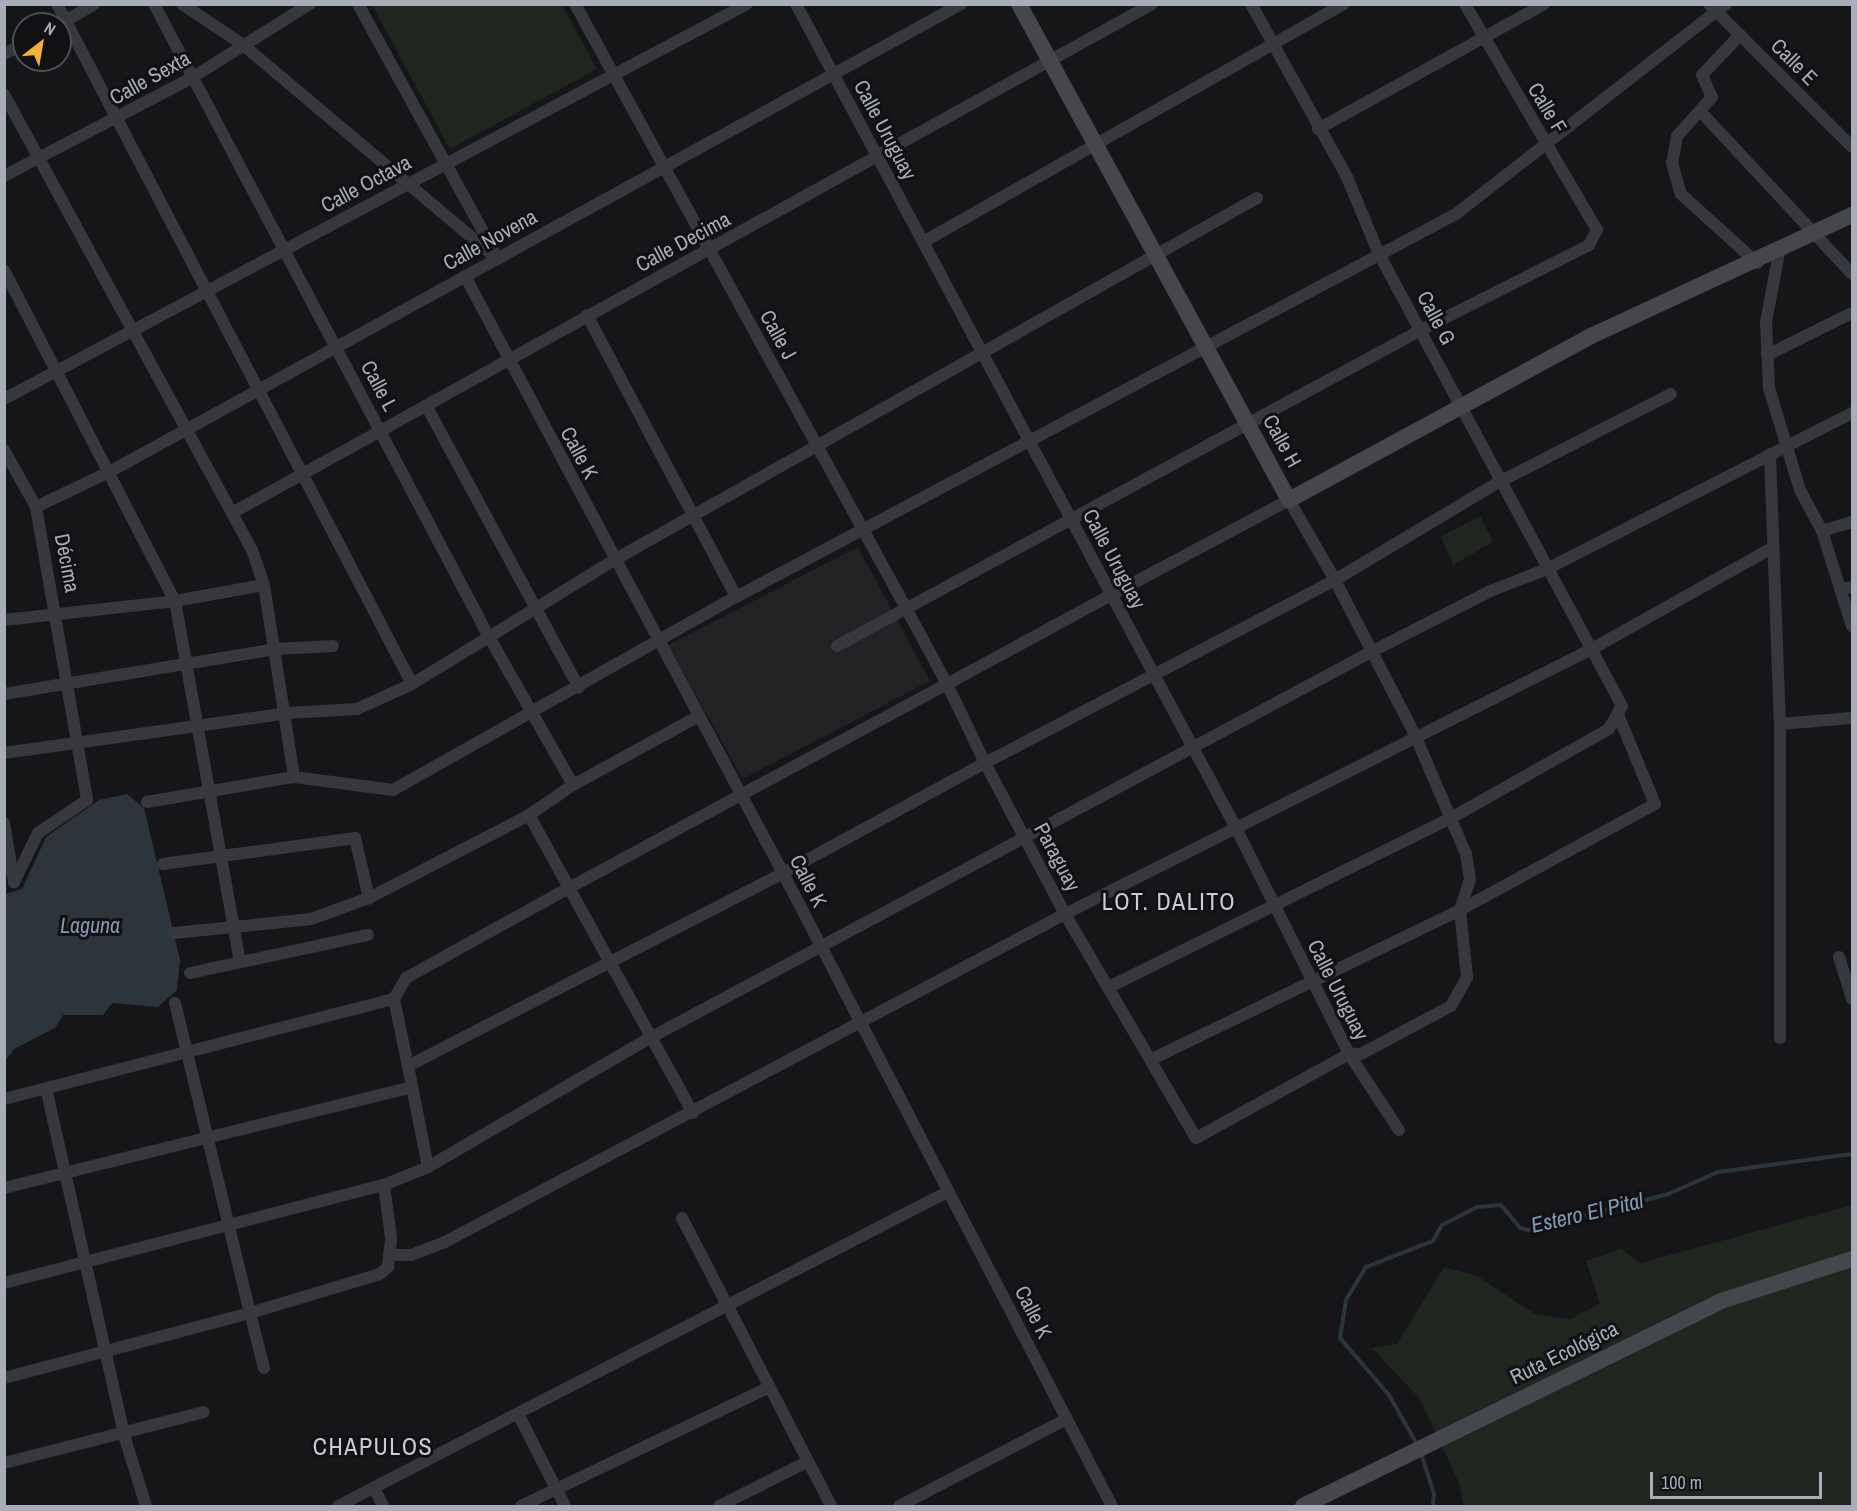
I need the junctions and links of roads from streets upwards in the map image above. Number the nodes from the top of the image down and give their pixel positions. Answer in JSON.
{"nodes":[{"id":1,"x":94,"y":4,"type":"edge"},
{"id":2,"x":154,"y":4,"type":"edge"},
{"id":3,"x":182,"y":4,"type":"edge"},
{"id":4,"x":310,"y":4,"type":"edge"},
{"id":5,"x":358,"y":4,"type":"edge"},
{"id":6,"x":575,"y":4,"type":"edge"},
{"id":7,"x":747,"y":4,"type":"edge"},
{"id":8,"x":796,"y":4,"type":"edge"},
{"id":9,"x":961,"y":4,"type":"edge"},
{"id":10,"x":1019,"y":4,"type":"edge"},
{"id":11,"x":1152,"y":4,"type":"edge"},
{"id":12,"x":1251,"y":4,"type":"edge"},
{"id":13,"x":1344,"y":4,"type":"edge"},
{"id":14,"x":1465,"y":4,"type":"edge"},
{"id":15,"x":1544,"y":4,"type":"edge"},
{"id":16,"x":1717,"y":7,"type":"edge"},
{"id":17,"x":72,"y":17,"type":"edge"},
{"id":18,"x":1740,"y":35,"type":"junction"},
{"id":19,"x":72,"y":39,"type":"edge"},
{"id":20,"x":1483,"y":39,"type":"junction"},
{"id":21,"x":243,"y":44,"type":"junction"},
{"id":22,"x":1272,"y":45,"type":"junction"},
{"id":23,"x":1050,"y":62,"type":"junction"},
{"id":24,"x":834,"y":75,"type":"junction"},
{"id":25,"x":193,"y":77,"type":"junction"},
{"id":26,"x":617,"y":77,"type":"junction"},
{"id":27,"x":4,"y":94,"type":"edge"},
{"id":28,"x":1700,"y":111,"type":"junction"},
{"id":29,"x":117,"y":119,"type":"junction"},
{"id":30,"x":1318,"y":129,"type":"junction"},
{"id":31,"x":1546,"y":144,"type":"junction"},
{"id":32,"x":1096,"y":145,"type":"junction"},
{"id":33,"x":1852,"y":147,"type":"edge"},
{"id":34,"x":39,"y":157,"type":"junction"},
{"id":35,"x":878,"y":158,"type":"junction"},
{"id":36,"x":446,"y":165,"type":"junction"},
{"id":37,"x":665,"y":167,"type":"junction"},
{"id":38,"x":4,"y":176,"type":"edge"},
{"id":39,"x":411,"y":182,"type":"junction"},
{"id":40,"x":1257,"y":198,"type":"dead end"},
{"id":41,"x":1852,"y":214,"type":"edge"},
{"id":42,"x":1818,"y":233,"type":"junction"},
{"id":43,"x":923,"y":242,"type":"junction"},
{"id":44,"x":285,"y":249,"type":"junction"},
{"id":45,"x":708,"y":250,"type":"junction"},
{"id":46,"x":1779,"y":253,"type":"junction"},
{"id":47,"x":1379,"y":254,"type":"junction"},
{"id":48,"x":1155,"y":255,"type":"junction"},
{"id":49,"x":497,"y":259,"type":"junction"},
{"id":50,"x":1757,"y":263,"type":"junction"},
{"id":51,"x":4,"y":270,"type":"edge"},
{"id":52,"x":1852,"y":274,"type":"edge"},
{"id":53,"x":465,"y":276,"type":"junction"},
{"id":54,"x":206,"y":291,"type":"junction"},
{"id":55,"x":1852,"y":313,"type":"edge"},
{"id":56,"x":587,"y":315,"type":"junction"},
{"id":57,"x":1420,"y":330,"type":"junction"},
{"id":58,"x":134,"y":332,"type":"junction"},
{"id":59,"x":336,"y":347,"type":"junction"},
{"id":60,"x":1206,"y":347,"type":"junction"},
{"id":61,"x":981,"y":352,"type":"junction"},
{"id":62,"x":1767,"y":355,"type":"junction"},
{"id":63,"x":509,"y":361,"type":"junction"},
{"id":64,"x":57,"y":372,"type":"junction"},
{"id":65,"x":258,"y":390,"type":"junction"},
{"id":66,"x":1671,"y":394,"type":"dead end"},
{"id":67,"x":4,"y":399,"type":"edge"},
{"id":68,"x":427,"y":407,"type":"junction"},
{"id":69,"x":1462,"y":407,"type":"junction"},
{"id":70,"x":1852,"y":413,"type":"edge"},
{"id":71,"x":1249,"y":426,"type":"junction"},
{"id":72,"x":187,"y":429,"type":"junction"},
{"id":73,"x":382,"y":432,"type":"junction"},
{"id":74,"x":1030,"y":443,"type":"junction"},
{"id":75,"x":817,"y":445,"type":"junction"},
{"id":76,"x":1787,"y":446,"type":"junction"},
{"id":77,"x":4,"y":450,"type":"edge"},
{"id":78,"x":1770,"y":454,"type":"junction"},
{"id":79,"x":111,"y":471,"type":"junction"},
{"id":80,"x":303,"y":476,"type":"junction"},
{"id":81,"x":1499,"y":482,"type":"junction"},
{"id":82,"x":1289,"y":500,"type":"junction"},
{"id":83,"x":36,"y":507,"type":"junction"},
{"id":84,"x":232,"y":513,"type":"junction"},
{"id":85,"x":695,"y":516,"type":"junction"},
{"id":86,"x":1072,"y":521,"type":"junction"},
{"id":87,"x":1852,"y":522,"type":"edge"},
{"id":88,"x":1822,"y":531,"type":"junction"},
{"id":89,"x":863,"y":532,"type":"junction"},
{"id":90,"x":1772,"y":548,"type":"junction"},
{"id":91,"x":614,"y":560,"type":"junction"},
{"id":92,"x":1547,"y":569,"type":"junction"},
{"id":93,"x":1335,"y":580,"type":"junction"},
{"id":94,"x":264,"y":585,"type":"junction"},
{"id":95,"x":1846,"y":588,"type":"edge"},
{"id":96,"x":1111,"y":595,"type":"junction"},
{"id":97,"x":736,"y":597,"type":"junction"},
{"id":98,"x":176,"y":601,"type":"junction"},
{"id":99,"x":906,"y":608,"type":"junction"},
{"id":100,"x":535,"y":609,"type":"junction"},
{"id":101,"x":57,"y":611,"type":"junction"},
{"id":102,"x":4,"y":620,"type":"edge"},
{"id":103,"x":1852,"y":626,"type":"edge"},
{"id":104,"x":489,"y":637,"type":"junction"},
{"id":105,"x":658,"y":644,"type":"junction"},
{"id":106,"x":333,"y":646,"type":"dead end"},
{"id":107,"x":837,"y":646,"type":"dead end"},
{"id":108,"x":275,"y":649,"type":"junction"},
{"id":109,"x":1590,"y":650,"type":"junction"},
{"id":110,"x":1371,"y":652,"type":"junction"},
{"id":111,"x":188,"y":663,"type":"junction"},
{"id":112,"x":1155,"y":676,"type":"junction"},
{"id":113,"x":69,"y":684,"type":"junction"},
{"id":114,"x":412,"y":684,"type":"junction"},
{"id":115,"x":946,"y":684,"type":"junction"},
{"id":116,"x":579,"y":688,"type":"junction"},
{"id":117,"x":4,"y":694,"type":"edge"},
{"id":118,"x":535,"y":712,"type":"junction"},
{"id":119,"x":287,"y":713,"type":"junction"},
{"id":120,"x":699,"y":716,"type":"junction"},
{"id":121,"x":1619,"y":717,"type":"junction"},
{"id":122,"x":1852,"y":718,"type":"edge"},
{"id":123,"x":200,"y":724,"type":"junction"},
{"id":124,"x":1780,"y":724,"type":"junction"},
{"id":125,"x":1414,"y":735,"type":"junction"},
{"id":126,"x":79,"y":740,"type":"junction"},
{"id":127,"x":1193,"y":747,"type":"junction"},
{"id":128,"x":4,"y":753,"type":"edge"},
{"id":129,"x":985,"y":763,"type":"junction"},
{"id":130,"x":294,"y":777,"type":"junction"},
{"id":131,"x":573,"y":784,"type":"junction"},
{"id":132,"x":210,"y":793,"type":"junction"},
{"id":133,"x":739,"y":796,"type":"junction"},
{"id":134,"x":147,"y":802,"type":"dead end"},
{"id":135,"x":529,"y":815,"type":"junction"},
{"id":136,"x":1451,"y":818,"type":"junction"},
{"id":137,"x":4,"y":822,"type":"edge"},
{"id":138,"x":1236,"y":828,"type":"junction"},
{"id":139,"x":1024,"y":837,"type":"junction"},
{"id":140,"x":220,"y":855,"type":"junction"},
{"id":141,"x":163,"y":864,"type":"dead end"},
{"id":142,"x":783,"y":873,"type":"junction"},
{"id":143,"x":9,"y":883,"type":"edge"},
{"id":144,"x":567,"y":889,"type":"junction"},
{"id":145,"x":369,"y":898,"type":"junction"},
{"id":146,"x":1275,"y":908,"type":"junction"},
{"id":147,"x":1460,"y":910,"type":"junction"},
{"id":148,"x":1065,"y":914,"type":"junction"},
{"id":149,"x":234,"y":929,"type":"junction"},
{"id":150,"x":174,"y":933,"type":"dead end"},
{"id":151,"x":368,"y":935,"type":"dead end"},
{"id":152,"x":819,"y":947,"type":"junction"},
{"id":153,"x":1839,"y":957,"type":"dead end"},
{"id":154,"x":240,"y":961,"type":"junction"},
{"id":155,"x":608,"y":962,"type":"junction"},
{"id":156,"x":190,"y":973,"type":"dead end"},
{"id":157,"x":1310,"y":979,"type":"junction"},
{"id":158,"x":1109,"y":987,"type":"junction"},
{"id":159,"x":394,"y":999,"type":"junction"},
{"id":160,"x":1852,"y":999,"type":"edge"},
{"id":161,"x":175,"y":1003,"type":"dead end"},
{"id":162,"x":861,"y":1025,"type":"junction"},
{"id":163,"x":1780,"y":1038,"type":"dead end"},
{"id":164,"x":648,"y":1039,"type":"junction"},
{"id":165,"x":188,"y":1049,"type":"junction"},
{"id":166,"x":1349,"y":1054,"type":"junction"},
{"id":167,"x":1152,"y":1059,"type":"junction"},
{"id":168,"x":408,"y":1066,"type":"junction"},
{"id":169,"x":411,"y":1087,"type":"junction"},
{"id":170,"x":46,"y":1088,"type":"junction"},
{"id":171,"x":4,"y":1099,"type":"edge"},
{"id":172,"x":693,"y":1113,"type":"junction"},
{"id":173,"x":1399,"y":1130,"type":"dead end"},
{"id":174,"x":209,"y":1137,"type":"junction"},
{"id":175,"x":1196,"y":1138,"type":"joint"},
{"id":176,"x":428,"y":1167,"type":"junction"},
{"id":177,"x":68,"y":1173,"type":"junction"},
{"id":178,"x":384,"y":1185,"type":"junction"},
{"id":179,"x":4,"y":1188,"type":"edge"},
{"id":180,"x":949,"y":1191,"type":"junction"},
{"id":181,"x":682,"y":1218,"type":"dead end"},
{"id":182,"x":231,"y":1226,"type":"junction"},
{"id":183,"x":391,"y":1255,"type":"junction"},
{"id":184,"x":1852,"y":1259,"type":"edge"},
{"id":185,"x":84,"y":1263,"type":"junction"},
{"id":186,"x":4,"y":1282,"type":"edge"},
{"id":187,"x":727,"y":1306,"type":"junction"},
{"id":188,"x":250,"y":1313,"type":"junction"},
{"id":189,"x":104,"y":1350,"type":"junction"},
{"id":190,"x":264,"y":1368,"type":"dead end"},
{"id":191,"x":4,"y":1378,"type":"edge"},
{"id":192,"x":769,"y":1387,"type":"junction"},
{"id":193,"x":204,"y":1412,"type":"dead end"},
{"id":194,"x":518,"y":1414,"type":"junction"},
{"id":195,"x":1067,"y":1419,"type":"junction"},
{"id":196,"x":124,"y":1435,"type":"junction"},
{"id":197,"x":807,"y":1462,"type":"junction"},
{"id":198,"x":4,"y":1463,"type":"edge"},
{"id":199,"x":374,"y":1488,"type":"junction"},
{"id":200,"x":556,"y":1488,"type":"junction"},
{"id":201,"x":147,"y":1506,"type":"edge"},
{"id":202,"x":338,"y":1506,"type":"edge"},
{"id":203,"x":383,"y":1506,"type":"edge"},
{"id":204,"x":521,"y":1506,"type":"edge"},
{"id":205,"x":565,"y":1506,"type":"edge"},
{"id":206,"x":718,"y":1506,"type":"edge"},
{"id":207,"x":831,"y":1506,"type":"edge"},
{"id":208,"x":899,"y":1506,"type":"edge"},
{"id":209,"x":1112,"y":1506,"type":"edge"},
{"id":210,"x":1303,"y":1506,"type":"edge"}],
"edges":[{"from":1,"to":17,"type":"street"},
{"from":2,"to":25,"type":"street","name":"Calle L"},
{"from":3,"to":21,"type":"street"},
{"from":4,"to":21,"type":"street","name":"Calle Sexta"},
{"from":5,"to":36,"type":"street"},
{"from":6,"to":26,"type":"street","name":"Calle J"},
{"from":7,"to":26,"type":"street","name":"Calle Octava"},
{"from":8,"to":24,"type":"street","name":"Calle Uruguay"},
{"from":9,"to":24,"type":"street","name":"Calle Novena"},
{"from":10,"to":23,"type":"street","name":"Calle H"},
{"from":11,"to":23,"type":"street","name":"Calle Decima"},
{"from":12,"to":22,"type":"street","name":"Calle G"},
{"from":13,"to":22,"type":"street"},
{"from":14,"to":20,"type":"street","name":"Calle F"},
{"from":15,"to":20,"type":"street"},
{"from":16,"to":18,"type":"street","name":"Calle E"},
{"from":16,"to":31,"type":"street"},
{"from":18,"to":28,"type":"street"},
{"from":18,"to":33,"type":"street","name":"Calle E"},
{"from":19,"to":29,"type":"street"},
{"from":20,"to":30,"type":"street"},
{"from":20,"to":31,"type":"street","name":"Calle F"},
{"from":21,"to":25,"type":"street","name":"Calle Sexta"},
{"from":21,"to":39,"type":"street"},
{"from":22,"to":30,"type":"street","name":"Calle G"},
{"from":22,"to":32,"type":"street"},
{"from":23,"to":32,"type":"street","name":"Calle H"},
{"from":23,"to":35,"type":"street","name":"Calle Decima"},
{"from":24,"to":35,"type":"street","name":"Calle Uruguay"},
{"from":24,"to":37,"type":"street","name":"Calle Novena"},
{"from":25,"to":29,"type":"street","name":"Calle Sexta"},
{"from":25,"to":44,"type":"street","name":"Calle L"},
{"from":26,"to":36,"type":"street","name":"Calle Octava"},
{"from":26,"to":37,"type":"street","name":"Calle J"},
{"from":27,"to":34,"type":"street"},
{"from":28,"to":42,"type":"street"},
{"from":28,"to":50,"type":"street"},
{"from":29,"to":34,"type":"street","name":"Calle Sexta"},
{"from":29,"to":54,"type":"street"},
{"from":30,"to":47,"type":"street","name":"Calle G"},
{"from":31,"to":47,"type":"street"},
{"from":31,"to":57,"type":"street","name":"Calle F"},
{"from":32,"to":43,"type":"street"},
{"from":32,"to":48,"type":"street","name":"Calle H"},
{"from":34,"to":38,"type":"street","name":"Calle Sexta"},
{"from":34,"to":58,"type":"street"},
{"from":35,"to":43,"type":"street","name":"Calle Uruguay"},
{"from":35,"to":45,"type":"street","name":"Calle Decima"},
{"from":36,"to":39,"type":"street","name":"Calle Octava"},
{"from":36,"to":49,"type":"street"},
{"from":37,"to":45,"type":"street","name":"Calle J"},
{"from":37,"to":49,"type":"street","name":"Calle Novena"},
{"from":39,"to":44,"type":"street","name":"Calle Octava"},
{"from":39,"to":49,"type":"street"},
{"from":40,"to":48,"type":"street"},
{"from":41,"to":42,"type":"street"},
{"from":42,"to":46,"type":"street"},
{"from":42,"to":52,"type":"street"},
{"from":43,"to":61,"type":"street","name":"Calle Uruguay"},
{"from":44,"to":54,"type":"street","name":"Calle Octava"},
{"from":44,"to":59,"type":"street","name":"Calle L"},
{"from":45,"to":56,"type":"street","name":"Calle Decima"},
{"from":45,"to":75,"type":"street","name":"Calle J"},
{"from":46,"to":50,"type":"street"},
{"from":46,"to":62,"type":"street"},
{"from":47,"to":57,"type":"street","name":"Calle G"},
{"from":47,"to":60,"type":"street"},
{"from":48,"to":60,"type":"street","name":"Calle H"},
{"from":48,"to":61,"type":"street"},
{"from":49,"to":53,"type":"street","name":"Calle Novena"},
{"from":50,"to":69,"type":"street"},
{"from":51,"to":64,"type":"street"},
{"from":53,"to":59,"type":"street","name":"Calle Novena"},
{"from":53,"to":63,"type":"street","name":"Calle K"},
{"from":54,"to":58,"type":"street","name":"Calle Octava"},
{"from":54,"to":65,"type":"street"},
{"from":55,"to":62,"type":"street"},
{"from":56,"to":63,"type":"street","name":"Calle Decima"},
{"from":56,"to":85,"type":"street"},
{"from":57,"to":69,"type":"street","name":"Calle G"},
{"from":57,"to":71,"type":"street"},
{"from":58,"to":64,"type":"street","name":"Calle Octava"},
{"from":58,"to":72,"type":"street"},
{"from":59,"to":65,"type":"street","name":"Calle Novena"},
{"from":59,"to":73,"type":"street","name":"Calle L"},
{"from":60,"to":71,"type":"street","name":"Calle H"},
{"from":60,"to":74,"type":"street"},
{"from":61,"to":74,"type":"street","name":"Calle Uruguay"},
{"from":61,"to":75,"type":"street"},
{"from":62,"to":76,"type":"street"},
{"from":63,"to":68,"type":"street","name":"Calle Decima"},
{"from":63,"to":91,"type":"street","name":"Calle K"},
{"from":64,"to":67,"type":"street","name":"Calle Octava"},
{"from":64,"to":79,"type":"street"},
{"from":65,"to":72,"type":"street","name":"Calle Novena"},
{"from":65,"to":80,"type":"street"},
{"from":66,"to":81,"type":"street"},
{"from":68,"to":73,"type":"street","name":"Calle Decima"},
{"from":68,"to":100,"type":"street"},
{"from":69,"to":81,"type":"street","name":"Calle G"},
{"from":69,"to":82,"type":"street"},
{"from":70,"to":76,"type":"street"},
{"from":71,"to":82,"type":"street","name":"Calle H"},
{"from":71,"to":86,"type":"street"},
{"from":72,"to":79,"type":"street","name":"Calle Novena"},
{"from":72,"to":84,"type":"street"},
{"from":73,"to":80,"type":"street","name":"Calle Decima"},
{"from":73,"to":104,"type":"street","name":"Calle L"},
{"from":74,"to":86,"type":"street","name":"Calle Uruguay"},
{"from":74,"to":89,"type":"street"},
{"from":75,"to":85,"type":"street"},
{"from":75,"to":89,"type":"street","name":"Calle J"},
{"from":76,"to":78,"type":"street"},
{"from":76,"to":88,"type":"street"},
{"from":77,"to":83,"type":"street","name":"Décima"},
{"from":78,"to":90,"type":"street"},
{"from":78,"to":92,"type":"street"},
{"from":79,"to":83,"type":"street","name":"Calle Novena"},
{"from":79,"to":98,"type":"street"},
{"from":80,"to":84,"type":"street","name":"Calle Decima"},
{"from":80,"to":114,"type":"street"},
{"from":81,"to":92,"type":"street","name":"Calle G"},
{"from":81,"to":93,"type":"street"},
{"from":82,"to":93,"type":"street","name":"Calle H"},
{"from":82,"to":96,"type":"street"},
{"from":83,"to":101,"type":"street","name":"Décima"},
{"from":84,"to":94,"type":"street"},
{"from":85,"to":91,"type":"street"},
{"from":85,"to":97,"type":"street"},
{"from":86,"to":96,"type":"street","name":"Calle Uruguay"},
{"from":86,"to":99,"type":"street"},
{"from":87,"to":88,"type":"street"},
{"from":88,"to":95,"type":"street"},
{"from":89,"to":97,"type":"street"},
{"from":89,"to":99,"type":"street","name":"Calle J"},
{"from":90,"to":109,"type":"street"},
{"from":90,"to":124,"type":"street"},
{"from":91,"to":100,"type":"street"},
{"from":91,"to":105,"type":"street","name":"Calle K"},
{"from":92,"to":109,"type":"street","name":"Calle G"},
{"from":92,"to":110,"type":"street"},
{"from":93,"to":110,"type":"street","name":"Calle H"},
{"from":93,"to":112,"type":"street"},
{"from":94,"to":98,"type":"street"},
{"from":94,"to":108,"type":"street"},
{"from":95,"to":103,"type":"street"},
{"from":96,"to":112,"type":"street","name":"Calle Uruguay"},
{"from":96,"to":115,"type":"street"},
{"from":97,"to":105,"type":"street"},
{"from":98,"to":101,"type":"street"},
{"from":98,"to":111,"type":"street"},
{"from":99,"to":107,"type":"street"},
{"from":99,"to":115,"type":"street","name":"Calle J"},
{"from":100,"to":104,"type":"street"},
{"from":100,"to":116,"type":"street"},
{"from":101,"to":102,"type":"street","name":"Décima"},
{"from":101,"to":113,"type":"street"},
{"from":104,"to":114,"type":"street"},
{"from":104,"to":118,"type":"street","name":"Calle L"},
{"from":105,"to":116,"type":"street"},
{"from":105,"to":120,"type":"street","name":"Calle K"},
{"from":106,"to":108,"type":"street"},
{"from":108,"to":111,"type":"street"},
{"from":108,"to":119,"type":"street"},
{"from":109,"to":121,"type":"street","name":"Calle G"},
{"from":109,"to":125,"type":"street"},
{"from":110,"to":125,"type":"street","name":"Calle H"},
{"from":110,"to":127,"type":"street"},
{"from":111,"to":113,"type":"street"},
{"from":111,"to":123,"type":"street"},
{"from":112,"to":127,"type":"street","name":"Calle Uruguay"},
{"from":112,"to":129,"type":"street"},
{"from":113,"to":117,"type":"street"},
{"from":113,"to":126,"type":"street"},
{"from":114,"to":119,"type":"street"},
{"from":115,"to":129,"type":"street","name":"Paraguay"},
{"from":115,"to":133,"type":"street"},
{"from":116,"to":118,"type":"street"},
{"from":118,"to":130,"type":"street"},
{"from":118,"to":131,"type":"street","name":"Calle L"},
{"from":119,"to":123,"type":"street"},
{"from":119,"to":130,"type":"street"},
{"from":120,"to":131,"type":"street"},
{"from":120,"to":133,"type":"street","name":"Calle K"},
{"from":121,"to":136,"type":"street"},
{"from":121,"to":147,"type":"street","name":"Calle G"},
{"from":122,"to":124,"type":"street"},
{"from":123,"to":126,"type":"street"},
{"from":123,"to":132,"type":"street"},
{"from":124,"to":163,"type":"street"},
{"from":125,"to":136,"type":"street","name":"Calle H"},
{"from":125,"to":138,"type":"street"},
{"from":126,"to":128,"type":"street"},
{"from":126,"to":143,"type":"street"},
{"from":127,"to":138,"type":"street","name":"Calle Uruguay"},
{"from":127,"to":139,"type":"street"},
{"from":129,"to":139,"type":"street","name":"Paraguay"},
{"from":129,"to":142,"type":"street"},
{"from":130,"to":132,"type":"street"},
{"from":131,"to":135,"type":"street"},
{"from":132,"to":134,"type":"street"},
{"from":132,"to":140,"type":"street"},
{"from":133,"to":142,"type":"street","name":"Calle K"},
{"from":133,"to":144,"type":"street"},
{"from":135,"to":144,"type":"street"},
{"from":135,"to":145,"type":"street"},
{"from":136,"to":146,"type":"street"},
{"from":136,"to":147,"type":"street","name":"Calle H"},
{"from":137,"to":143,"type":"street"},
{"from":138,"to":146,"type":"street","name":"Calle Uruguay"},
{"from":138,"to":148,"type":"street"},
{"from":139,"to":148,"type":"street","name":"Paraguay"},
{"from":139,"to":152,"type":"street"},
{"from":140,"to":141,"type":"street"},
{"from":140,"to":145,"type":"street"},
{"from":140,"to":149,"type":"street"},
{"from":142,"to":152,"type":"street","name":"Calle K"},
{"from":142,"to":155,"type":"street"},
{"from":144,"to":155,"type":"street"},
{"from":144,"to":159,"type":"street"},
{"from":145,"to":149,"type":"street"},
{"from":146,"to":157,"type":"street","name":"Calle Uruguay"},
{"from":146,"to":158,"type":"street"},
{"from":147,"to":157,"type":"street"},
{"from":147,"to":166,"type":"street","name":"Calle H"},
{"from":148,"to":158,"type":"street","name":"Paraguay"},
{"from":148,"to":162,"type":"street"},
{"from":149,"to":150,"type":"street"},
{"from":149,"to":154,"type":"street"},
{"from":151,"to":154,"type":"street"},
{"from":152,"to":162,"type":"street","name":"Calle K"},
{"from":152,"to":164,"type":"street"},
{"from":153,"to":160,"type":"street"},
{"from":154,"to":156,"type":"street"},
{"from":155,"to":164,"type":"street"},
{"from":155,"to":168,"type":"street"},
{"from":157,"to":166,"type":"street","name":"Calle Uruguay"},
{"from":157,"to":167,"type":"street"},
{"from":158,"to":167,"type":"street","name":"Paraguay"},
{"from":159,"to":165,"type":"street"},
{"from":159,"to":168,"type":"street"},
{"from":161,"to":165,"type":"street"},
{"from":162,"to":172,"type":"street"},
{"from":162,"to":180,"type":"street","name":"Calle K"},
{"from":164,"to":172,"type":"street"},
{"from":164,"to":176,"type":"street"},
{"from":165,"to":170,"type":"street"},
{"from":165,"to":174,"type":"street"},
{"from":166,"to":173,"type":"street","name":"Calle Uruguay"},
{"from":166,"to":175,"type":"street","name":"Calle H"},
{"from":167,"to":175,"type":"street","name":"Paraguay"},
{"from":168,"to":169,"type":"street"},
{"from":169,"to":174,"type":"street"},
{"from":169,"to":176,"type":"street"},
{"from":170,"to":171,"type":"street"},
{"from":170,"to":177,"type":"street"},
{"from":172,"to":183,"type":"street"},
{"from":174,"to":177,"type":"street"},
{"from":174,"to":182,"type":"street"},
{"from":176,"to":178,"type":"street"},
{"from":177,"to":179,"type":"street"},
{"from":177,"to":185,"type":"street"},
{"from":178,"to":182,"type":"street"},
{"from":178,"to":183,"type":"street"},
{"from":180,"to":187,"type":"street"},
{"from":180,"to":195,"type":"street","name":"Calle K"},
{"from":181,"to":187,"type":"street"},
{"from":182,"to":185,"type":"street"},
{"from":182,"to":188,"type":"street"},
{"from":183,"to":188,"type":"street"},
{"from":184,"to":210,"type":"street","name":"Ruta Ecológica"},
{"from":185,"to":186,"type":"street"},
{"from":185,"to":189,"type":"street"},
{"from":187,"to":192,"type":"street"},
{"from":187,"to":194,"type":"street"},
{"from":188,"to":189,"type":"street"},
{"from":188,"to":190,"type":"street"},
{"from":189,"to":191,"type":"street"},
{"from":189,"to":196,"type":"street"},
{"from":192,"to":197,"type":"street"},
{"from":192,"to":200,"type":"street"},
{"from":193,"to":196,"type":"street"},
{"from":194,"to":199,"type":"street"},
{"from":194,"to":200,"type":"street"},
{"from":195,"to":208,"type":"street"},
{"from":195,"to":209,"type":"street","name":"Calle K"},
{"from":196,"to":198,"type":"street"},
{"from":196,"to":201,"type":"street"},
{"from":197,"to":206,"type":"street"},
{"from":197,"to":207,"type":"street"},
{"from":199,"to":202,"type":"street"},
{"from":199,"to":203,"type":"street"},
{"from":200,"to":204,"type":"street"},
{"from":200,"to":205,"type":"street"}]}
